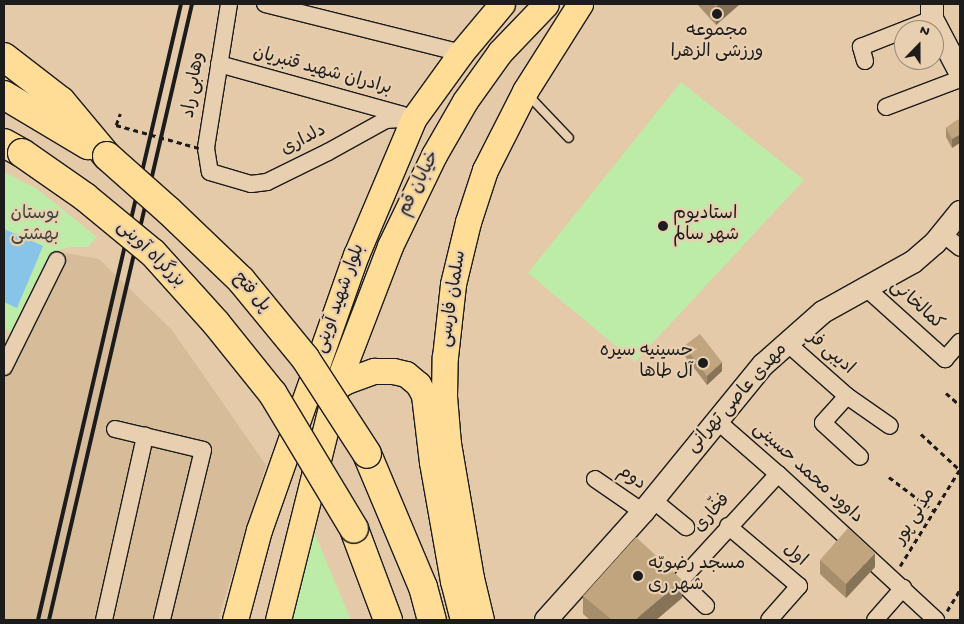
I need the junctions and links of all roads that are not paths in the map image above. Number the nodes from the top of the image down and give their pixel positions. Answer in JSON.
{"nodes":[{"id":1,"x":228,"y":4,"type":"edge"},
{"id":2,"x":265,"y":4,"type":"edge"},
{"id":3,"x":502,"y":4,"type":"edge"},
{"id":4,"x":546,"y":4,"type":"edge"},
{"id":5,"x":580,"y":4,"type":"edge"},
{"id":6,"x":932,"y":11,"type":"edge"},
{"id":7,"x":460,"y":53,"type":"junction"},
{"id":8,"x":4,"y":57,"type":"edge"},
{"id":9,"x":865,"y":61,"type":"dead end"},
{"id":10,"x":219,"y":64,"type":"junction"},
{"id":11,"x":960,"y":72,"type":"edge"},
{"id":12,"x":960,"y":79,"type":"edge"},
{"id":13,"x":525,"y":91,"type":"junction"},
{"id":14,"x":4,"y":95,"type":"edge"},
{"id":15,"x":886,"y":107,"type":"dead end"},
{"id":16,"x":414,"y":118,"type":"junction"},
{"id":17,"x":568,"y":138,"type":"dead end"},
{"id":18,"x":10,"y":148,"type":"edge"},
{"id":19,"x":107,"y":156,"type":"junction"},
{"id":20,"x":210,"y":172,"type":"joint"},
{"id":21,"x":960,"y":212,"type":"edge"},
{"id":22,"x":943,"y":234,"type":"junction"},
{"id":23,"x":960,"y":248,"type":"edge"},
{"id":24,"x":57,"y":260,"type":"dead end"},
{"id":25,"x":865,"y":287,"type":"junction"},
{"id":26,"x":960,"y":342,"type":"edge"},
{"id":27,"x":787,"y":343,"type":"junction"},
{"id":28,"x":9,"y":346,"type":"edge"},
{"id":29,"x":4,"y":367,"type":"edge"},
{"id":30,"x":336,"y":387,"type":"junction"},
{"id":31,"x":847,"y":396,"type":"junction"},
{"id":32,"x":716,"y":420,"type":"junction"},
{"id":33,"x":890,"y":426,"type":"dead end"},
{"id":34,"x":115,"y":429,"type":"dead end"},
{"id":35,"x":145,"y":436,"type":"junction"},
{"id":36,"x":860,"y":458,"type":"dead end"},
{"id":37,"x":778,"y":474,"type":"junction"},
{"id":38,"x":596,"y":479,"type":"dead end"},
{"id":39,"x":648,"y":506,"type":"junction"},
{"id":40,"x":728,"y":526,"type":"junction"},
{"id":41,"x":686,"y":527,"type":"dead end"},
{"id":42,"x":897,"y":583,"type":"junction"},
{"id":43,"x":706,"y":606,"type":"dead end"},
{"id":44,"x":941,"y":616,"type":"edge"},
{"id":45,"x":104,"y":620,"type":"edge"},
{"id":46,"x":162,"y":620,"type":"edge"},
{"id":47,"x":235,"y":620,"type":"edge"},
{"id":48,"x":278,"y":620,"type":"edge"},
{"id":49,"x":388,"y":620,"type":"edge"},
{"id":50,"x":432,"y":620,"type":"edge"},
{"id":51,"x":463,"y":620,"type":"edge"},
{"id":52,"x":482,"y":620,"type":"edge"},
{"id":53,"x":547,"y":620,"type":"edge"},
{"id":54,"x":768,"y":620,"type":"edge"},
{"id":55,"x":874,"y":620,"type":"edge"}],
"edges":[{"from":1,"to":10,"type":"street","name":"وهابی راد"},
{"from":2,"to":7,"type":"street"},
{"from":3,"to":7,"type":"main road","name":"بلوار شهید آوینی"},
{"from":4,"to":30,"type":"main road","name":"خیابان قم"},
{"from":5,"to":13,"type":"main road","name":"سلمان فارسی"},
{"from":6,"to":9,"type":"street"},
{"from":6,"to":11,"type":"street"},
{"from":7,"to":16,"type":"main road","name":"بلوار شهید آوینی"},
{"from":8,"to":19,"type":"highway"},
{"from":10,"to":16,"type":"street","name":"برادران شهید قنبریان"},
{"from":10,"to":20,"type":"street","name":"وهابی راد"},
{"from":12,"to":15,"type":"street"},
{"from":13,"to":17,"type":"lane"},
{"from":13,"to":52,"type":"main road","name":"سلمان فارسی"},
{"from":14,"to":19,"type":"highway"},
{"from":16,"to":20,"type":"street","name":"دلداری"},
{"from":16,"to":47,"type":"main road","name":"بلوار شهید آوینی"},
{"from":18,"to":49,"type":"highway","name":"بزرگراه آوینی","bridge":true},
{"from":19,"to":50,"type":"highway","name":"پل فتح","bridge":true},
{"from":21,"to":22,"type":"street","name":"مهدی عاصی تهرانی"},
{"from":22,"to":23,"type":"street"},
{"from":22,"to":25,"type":"street","name":"مهدی عاصی تهرانی"},
{"from":24,"to":28,"type":"street"},
{"from":25,"to":26,"type":"street","name":"کمالخانی"},
{"from":25,"to":27,"type":"street","name":"مهدی عاصی تهرانی"},
{"from":27,"to":31,"type":"street","name":"ادیبی فر"},
{"from":27,"to":32,"type":"street","name":"مهدی عاصی تهرانی"},
{"from":28,"to":29,"type":"street"},
{"from":30,"to":48,"type":"main road"},
{"from":30,"to":51,"type":"main road"},
{"from":31,"to":33,"type":"street","name":"ادیبی فر"},
{"from":31,"to":36,"type":"street","name":"ادیبی فر"},
{"from":32,"to":37,"type":"street","name":"داوود محمد حسینی"},
{"from":32,"to":39,"type":"street","name":"مهدی عاصی تهرانی"},
{"from":34,"to":35,"type":"street"},
{"from":35,"to":45,"type":"street"},
{"from":35,"to":46,"type":"street"},
{"from":37,"to":40,"type":"street","name":"فخّاری"},
{"from":37,"to":42,"type":"street","name":"داوود محمد حسینی"},
{"from":38,"to":39,"type":"street","name":"دوم"},
{"from":39,"to":41,"type":"street"},
{"from":39,"to":53,"type":"street","name":"مهدی عاصی تهرانی"},
{"from":40,"to":43,"type":"street","name":"فخّاری"},
{"from":40,"to":54,"type":"street","name":"اول"},
{"from":42,"to":44,"type":"street","name":"داوود محمد حسینی"},
{"from":42,"to":55,"type":"street"}]}
